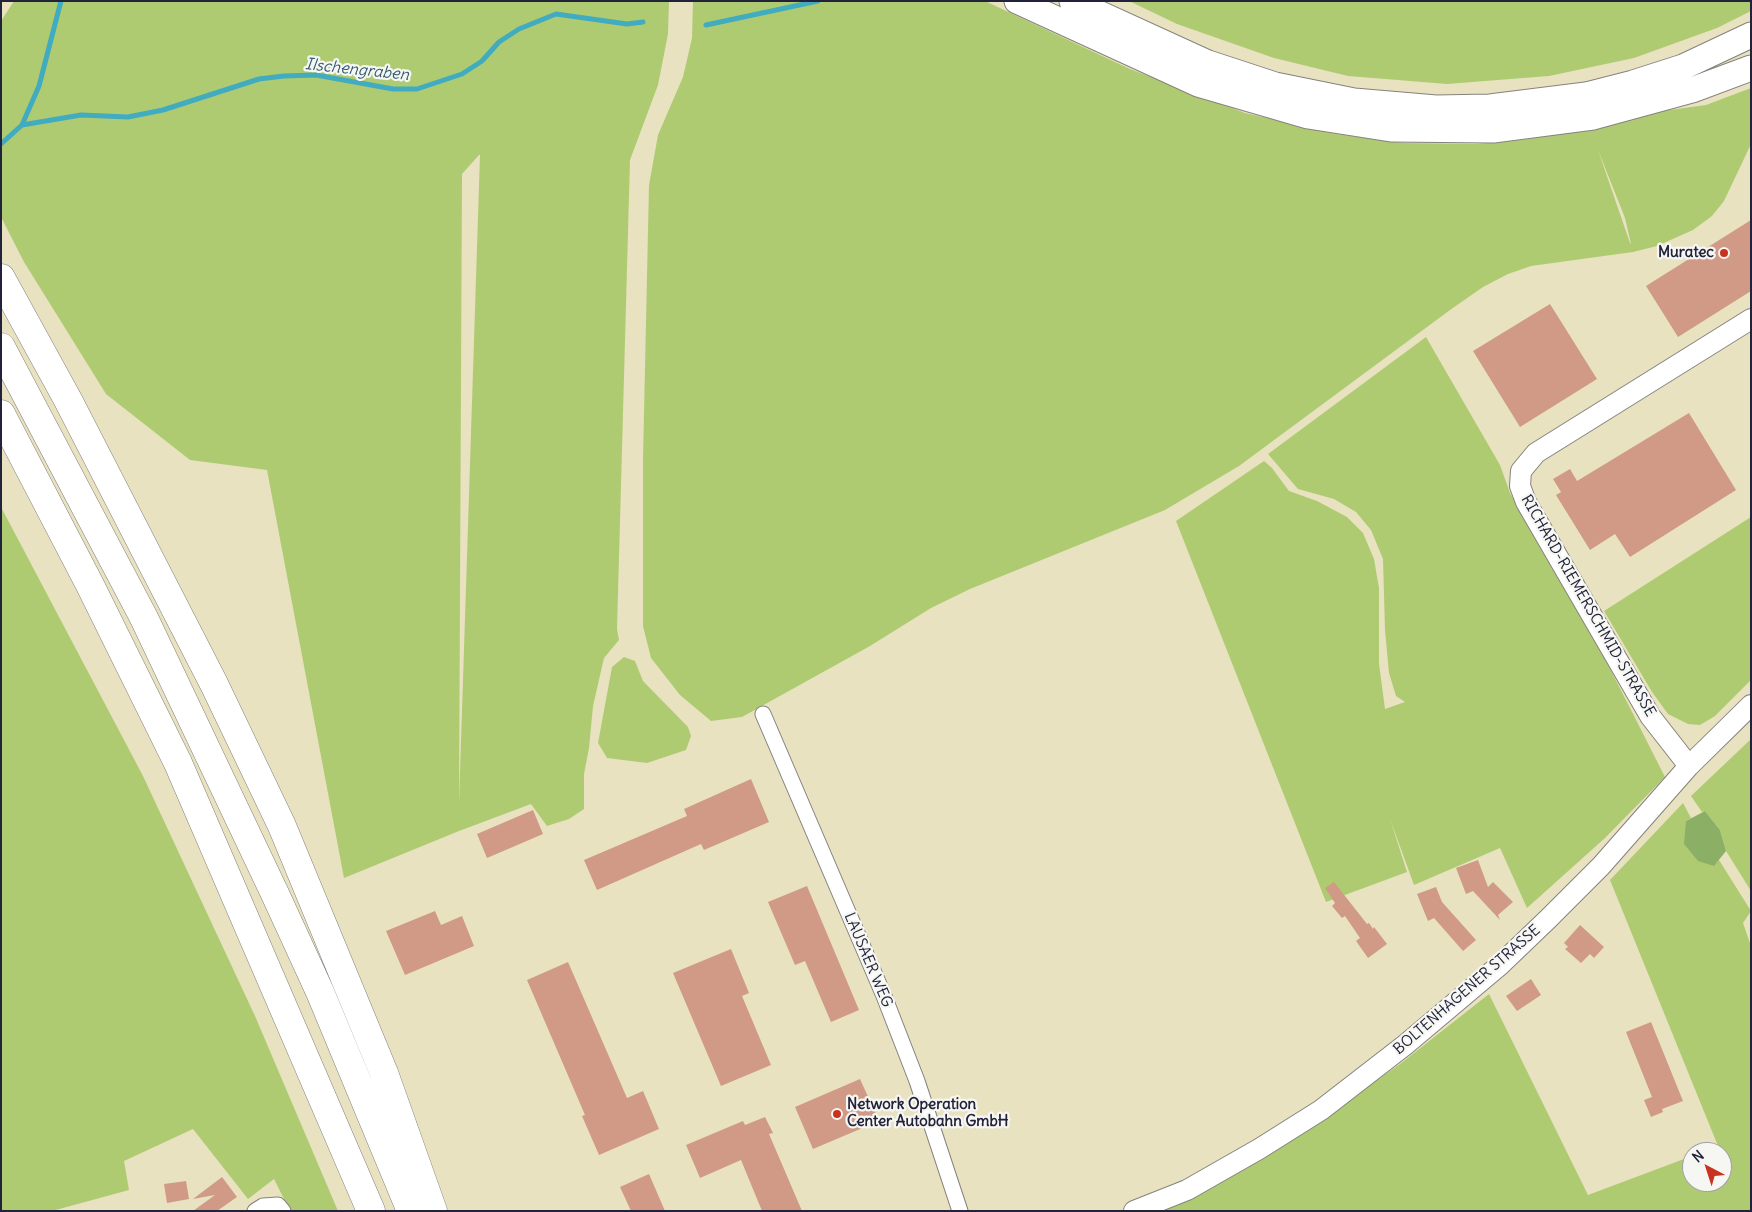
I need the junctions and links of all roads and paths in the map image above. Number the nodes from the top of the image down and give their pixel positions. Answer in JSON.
{"nodes":[{"id":1,"x":1017,"y":1,"type":"edge"},
{"id":2,"x":1072,"y":1,"type":"edge"},
{"id":3,"x":1751,"y":36,"type":"edge"},
{"id":4,"x":1751,"y":68,"type":"edge"},
{"id":5,"x":1,"y":278,"type":"edge"},
{"id":6,"x":1751,"y":319,"type":"edge"},
{"id":7,"x":1,"y":347,"type":"edge"},
{"id":8,"x":1,"y":414,"type":"edge"},
{"id":9,"x":1751,"y":705,"type":"edge"},
{"id":10,"x":763,"y":714,"type":"dead end"},
{"id":11,"x":1689,"y":766,"type":"junction"},
{"id":12,"x":256,"y":1211,"type":"edge"},
{"id":13,"x":282,"y":1211,"type":"edge"},
{"id":14,"x":371,"y":1211,"type":"edge"},
{"id":15,"x":411,"y":1211,"type":"edge"},
{"id":16,"x":433,"y":1211,"type":"edge"},
{"id":17,"x":960,"y":1211,"type":"edge"},
{"id":18,"x":1134,"y":1211,"type":"edge"}],
"edges":[{"from":1,"to":4,"type":"main road"},
{"from":2,"to":3,"type":"main road"},
{"from":5,"to":16,"type":"highway"},
{"from":6,"to":11,"type":"street","name":"RICHARD-RIEMERSCHMID-STRASSE"},
{"from":7,"to":15,"type":"highway"},
{"from":8,"to":14,"type":"highway"},
{"from":9,"to":11,"type":"street","name":"BOLTENHAGENER STRASSE"},
{"from":10,"to":17,"type":"street","name":"LAUSAER WEG"},
{"from":11,"to":18,"type":"street","name":"BOLTENHAGENER STRASSE"},
{"from":12,"to":13,"type":"street"}]}
